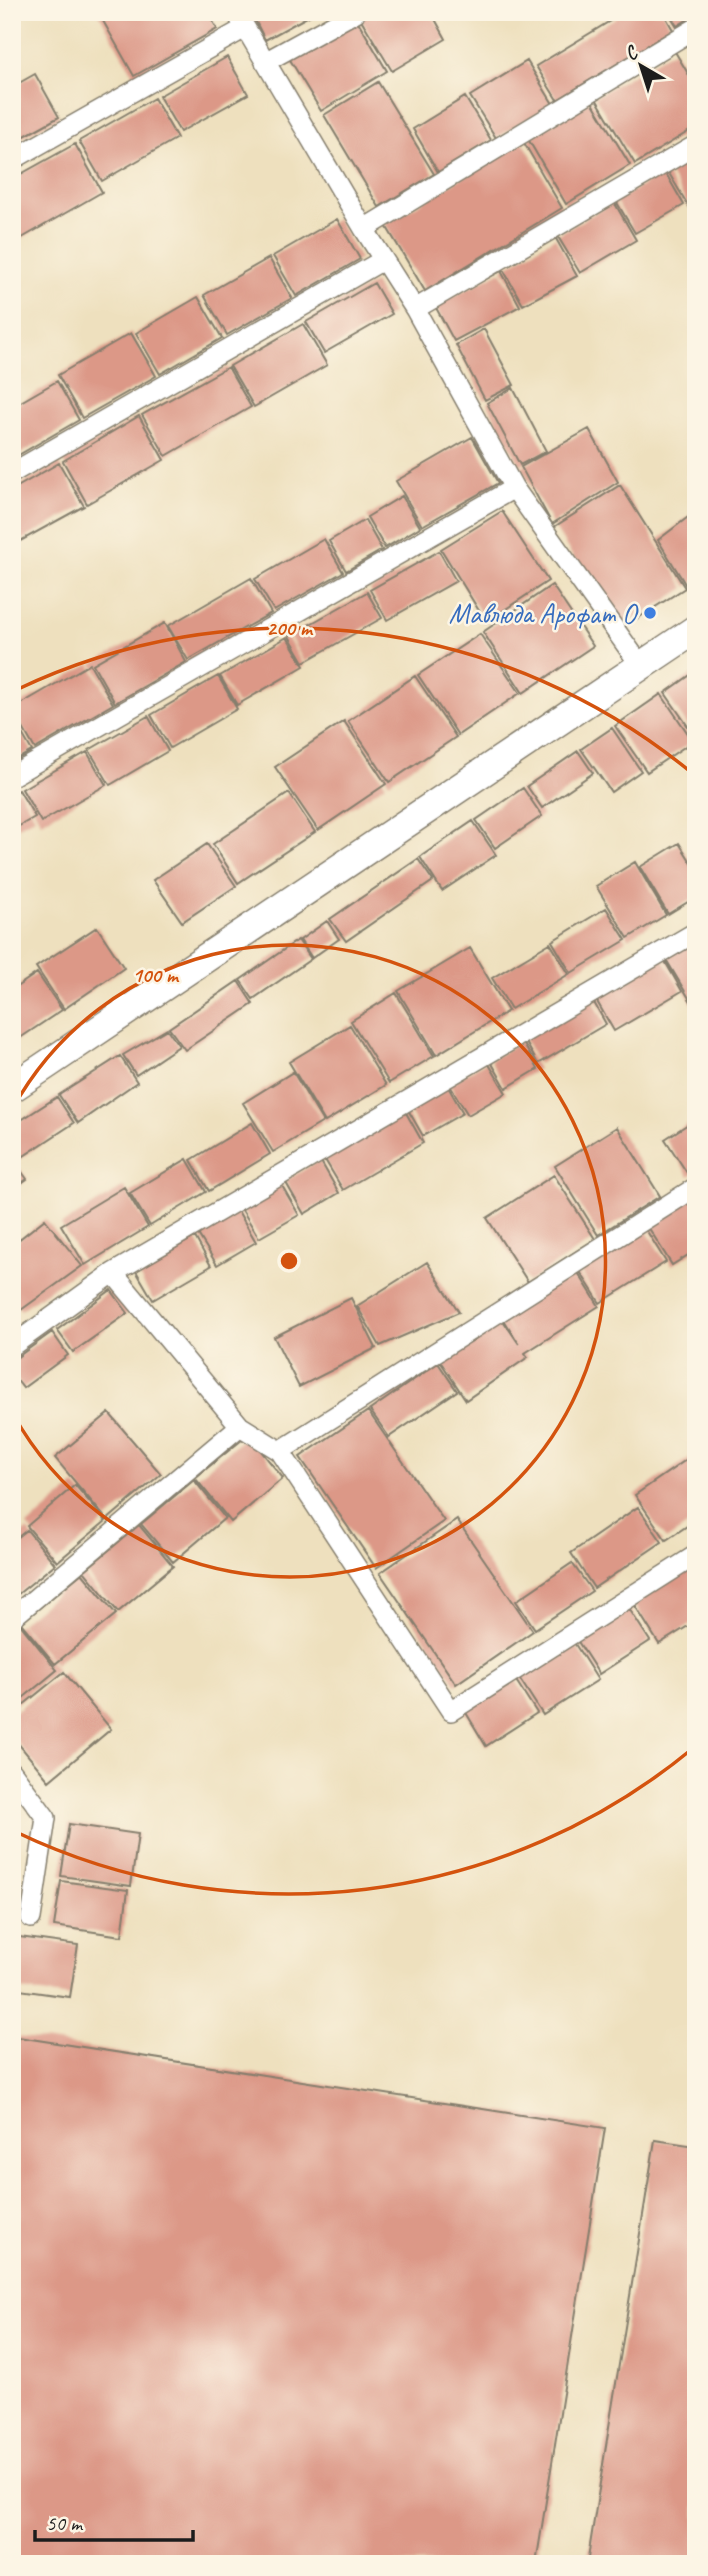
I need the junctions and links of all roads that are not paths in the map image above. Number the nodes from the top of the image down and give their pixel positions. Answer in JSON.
{"nodes":[{"id":1,"x":356,"y":12,"type":"edge"},
{"id":2,"x":241,"y":20,"type":"edge"},
{"id":3,"x":696,"y":28,"type":"edge"},
{"id":4,"x":265,"y":62,"type":"junction"},
{"id":5,"x":696,"y":145,"type":"edge"},
{"id":6,"x":12,"y":160,"type":"edge"},
{"id":7,"x":364,"y":229,"type":"junction"},
{"id":8,"x":383,"y":260,"type":"junction"},
{"id":9,"x":415,"y":309,"type":"junction"},
{"id":10,"x":12,"y":472,"type":"edge"},
{"id":11,"x":514,"y":488,"type":"junction"},
{"id":12,"x":696,"y":629,"type":"edge"},
{"id":13,"x":641,"y":666,"type":"junction"},
{"id":14,"x":12,"y":776,"type":"edge"},
{"id":15,"x":696,"y":932,"type":"edge"},
{"id":16,"x":12,"y":1088,"type":"edge"},
{"id":17,"x":696,"y":1187,"type":"edge"},
{"id":18,"x":113,"y":1273,"type":"junction"},
{"id":19,"x":12,"y":1346,"type":"edge"},
{"id":20,"x":240,"y":1426,"type":"junction"},
{"id":21,"x":280,"y":1451,"type":"junction"},
{"id":22,"x":696,"y":1555,"type":"edge"},
{"id":23,"x":12,"y":1618,"type":"edge"},
{"id":24,"x":12,"y":1772,"type":"edge"},
{"id":25,"x":31,"y":1918,"type":"dead end"}],
"edges":[{"from":1,"to":4,"type":"street"},
{"from":2,"to":4,"type":"street"},
{"from":2,"to":6,"type":"street"},
{"from":3,"to":7,"type":"street"},
{"from":4,"to":7,"type":"street"},
{"from":5,"to":9,"type":"street"},
{"from":7,"to":8,"type":"street"},
{"from":8,"to":9,"type":"street"},
{"from":8,"to":10,"type":"street"},
{"from":9,"to":11,"type":"street"},
{"from":11,"to":13,"type":"street"},
{"from":11,"to":14,"type":"street"},
{"from":12,"to":13,"type":"main road"},
{"from":13,"to":16,"type":"main road"},
{"from":15,"to":18,"type":"street"},
{"from":17,"to":21,"type":"street"},
{"from":18,"to":19,"type":"street"},
{"from":18,"to":20,"type":"street"},
{"from":20,"to":21,"type":"street"},
{"from":20,"to":23,"type":"street"},
{"from":21,"to":22,"type":"street"},
{"from":24,"to":25,"type":"street"}]}
